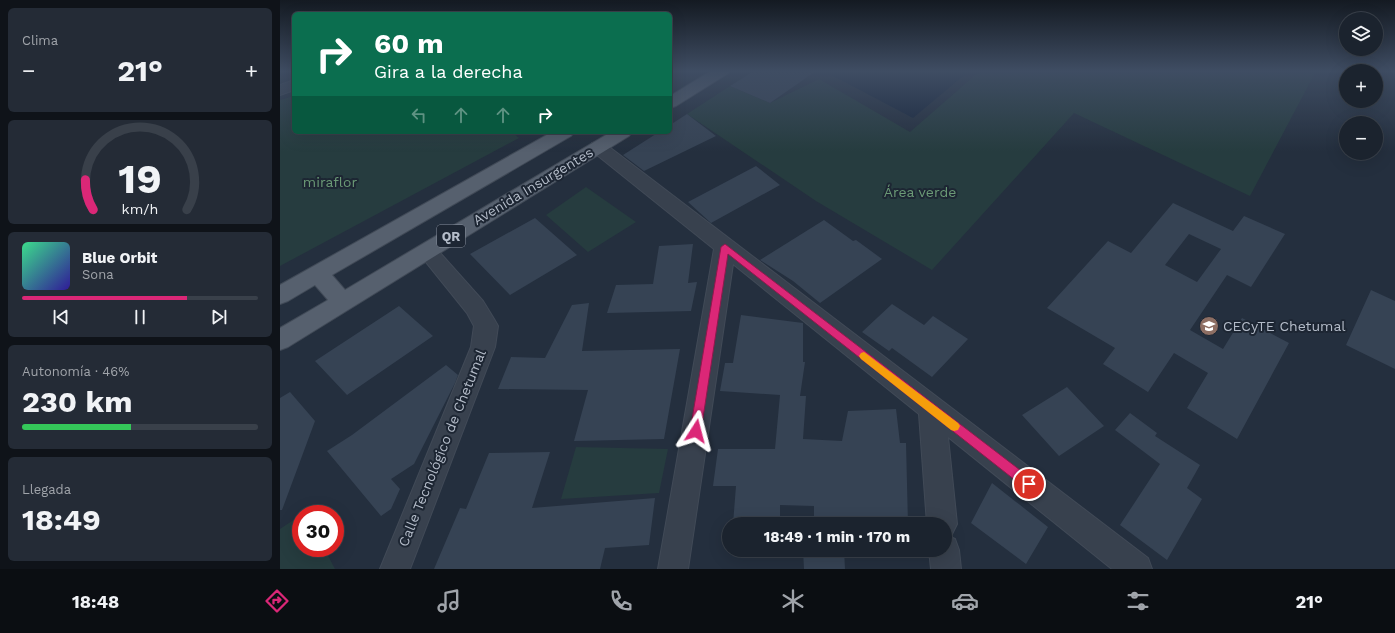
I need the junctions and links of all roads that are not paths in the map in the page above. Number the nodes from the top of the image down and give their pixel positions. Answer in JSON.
{"nodes":[{"id":1,"x":562,"y":134,"type":"edge"},
{"id":2,"x":620,"y":134,"type":"edge"},
{"id":3,"x":598,"y":147,"type":"junction"},
{"id":4,"x":725,"y":247,"type":"junction"},
{"id":5,"x":427,"y":251,"type":"junction"},
{"id":6,"x":318,"y":274,"type":"junction"},
{"id":7,"x":280,"y":295,"type":"edge"},
{"id":8,"x":343,"y":302,"type":"junction"},
{"id":9,"x":280,"y":340,"type":"edge"},
{"id":10,"x":932,"y":409,"type":"junction"},
{"id":11,"x":941,"y":517,"type":"edge"},
{"id":12,"x":945,"y":557,"type":"edge"},
{"id":13,"x":395,"y":569,"type":"edge"},
{"id":14,"x":674,"y":569,"type":"edge"},
{"id":15,"x":946,"y":569,"type":"edge"},
{"id":16,"x":1138,"y":569,"type":"edge"}],
"edges":[{"from":1,"to":6,"type":"main road","number":"QR"},
{"from":2,"to":3,"type":"main road","name":"Avenida Insurgentes","number":"QR"},
{"from":3,"to":4,"type":"street"},
{"from":3,"to":5,"type":"main road","name":"Avenida Insurgentes","number":"QR"},
{"from":4,"to":10,"type":"street"},
{"from":4,"to":14,"type":"street"},
{"from":5,"to":8,"type":"main road","name":"Avenida Insurgentes","number":"QR"},
{"from":5,"to":13,"type":"street","name":"Calle Tecnológico de Chetumal"},
{"from":6,"to":7,"type":"main road","number":"QR"},
{"from":6,"to":8,"type":"main road"},
{"from":8,"to":9,"type":"main road","name":"Avenida Insurgentes","number":"QR"},
{"from":10,"to":11,"type":"street"},
{"from":10,"to":16,"type":"street"},
{"from":12,"to":15,"type":"street"}]}
